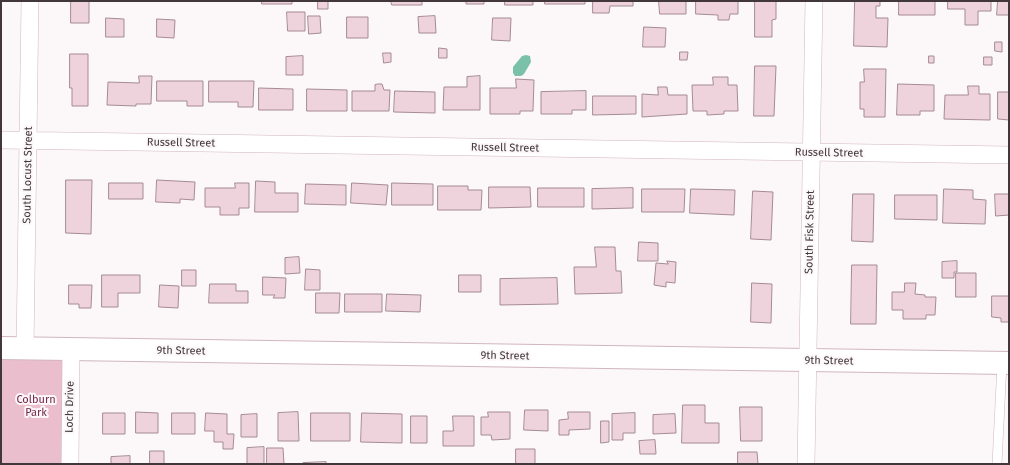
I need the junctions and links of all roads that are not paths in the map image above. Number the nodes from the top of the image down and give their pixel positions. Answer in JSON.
{"nodes":[{"id":1,"x":30,"y":1,"type":"edge"},
{"id":2,"x":814,"y":1,"type":"edge"},
{"id":3,"x":1,"y":140,"type":"edge"},
{"id":4,"x":28,"y":140,"type":"junction"},
{"id":5,"x":811,"y":152,"type":"junction"},
{"id":6,"x":1009,"y":155,"type":"edge"},
{"id":7,"x":1,"y":348,"type":"edge"},
{"id":8,"x":25,"y":348,"type":"junction"},
{"id":9,"x":71,"y":350,"type":"junction"},
{"id":10,"x":808,"y":360,"type":"junction"},
{"id":11,"x":1005,"y":363,"type":"edge"},
{"id":12,"x":70,"y":464,"type":"edge"},
{"id":13,"x":806,"y":464,"type":"edge"},
{"id":14,"x":997,"y":464,"type":"edge"}],
"edges":[{"from":1,"to":4,"type":"street","name":"South Locust Street"},
{"from":2,"to":5,"type":"street","name":"South Fisk Street"},
{"from":3,"to":4,"type":"street","name":"Russell Street"},
{"from":4,"to":5,"type":"street","name":"Russell Street"},
{"from":4,"to":8,"type":"street","name":"South Locust Street"},
{"from":5,"to":6,"type":"street","name":"Russell Street"},
{"from":5,"to":10,"type":"street","name":"South Fisk Street"},
{"from":7,"to":8,"type":"street","name":"9th Street"},
{"from":8,"to":9,"type":"street","name":"9th Street"},
{"from":9,"to":10,"type":"street","name":"9th Street"},
{"from":9,"to":12,"type":"street","name":"Loch Drive"},
{"from":10,"to":11,"type":"street","name":"9th Street"},
{"from":10,"to":13,"type":"street","name":"South Fisk Street"},
{"from":11,"to":14,"type":"lane"}]}
